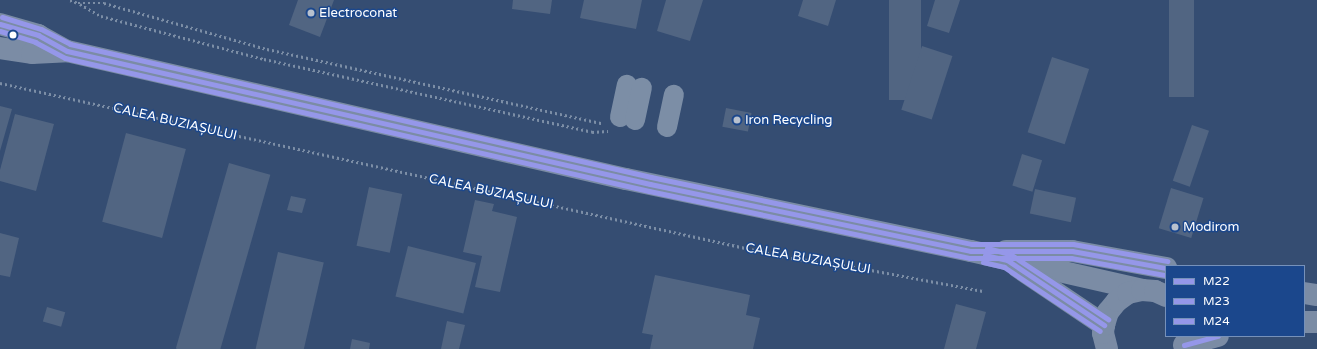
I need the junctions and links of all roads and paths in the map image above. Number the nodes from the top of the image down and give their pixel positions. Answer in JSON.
{"nodes":[{"id":1,"x":70,"y":0,"type":"edge"},
{"id":2,"x":78,"y":2,"type":"junction"},
{"id":3,"x":0,"y":24,"type":"edge"},
{"id":4,"x":0,"y":48,"type":"edge"},
{"id":5,"x":67,"y":52,"type":"junction"},
{"id":6,"x":0,"y":83,"type":"edge"},
{"id":7,"x":634,"y":124,"type":"junction"},
{"id":8,"x":971,"y":251,"type":"junction"},
{"id":9,"x":1007,"y":260,"type":"junction"},
{"id":10,"x":1165,"y":268,"type":"edge"},
{"id":11,"x":1142,"y":290,"type":"junction"},
{"id":12,"x":984,"y":291,"type":"dead end"},
{"id":13,"x":1305,"y":293,"type":"edge"},
{"id":14,"x":1317,"y":295,"type":"edge"},
{"id":15,"x":1165,"y":296,"type":"edge"},
{"id":16,"x":1305,"y":322,"type":"edge"},
{"id":17,"x":1317,"y":322,"type":"edge"},
{"id":18,"x":1213,"y":337,"type":"edge"},
{"id":19,"x":1103,"y":339,"type":"edge"},
{"id":20,"x":1184,"y":343,"type":"edge"}],
"edges":[{"from":1,"to":2,"type":"path"},
{"from":2,"to":7,"type":"path"},
{"from":2,"to":7,"type":"path"},
{"from":3,"to":5,"type":"main road"},
{"from":4,"to":5,"type":"main road"},
{"from":5,"to":8,"type":"main road"},
{"from":6,"to":12,"type":"path","name":"CALEA BUZIAȘULUI"},
{"from":7,"to":7,"type":"lane"},
{"from":8,"to":9,"type":"main road"},
{"from":8,"to":10,"type":"main road"},
{"from":9,"to":11,"type":"main road"},
{"from":9,"to":19,"type":"main road"},
{"from":11,"to":15,"type":"main road"},
{"from":11,"to":19,"type":"main road"},
{"from":13,"to":14,"type":"main road"},
{"from":16,"to":17,"type":"main road"},
{"from":18,"to":20,"type":"main road"}]}
